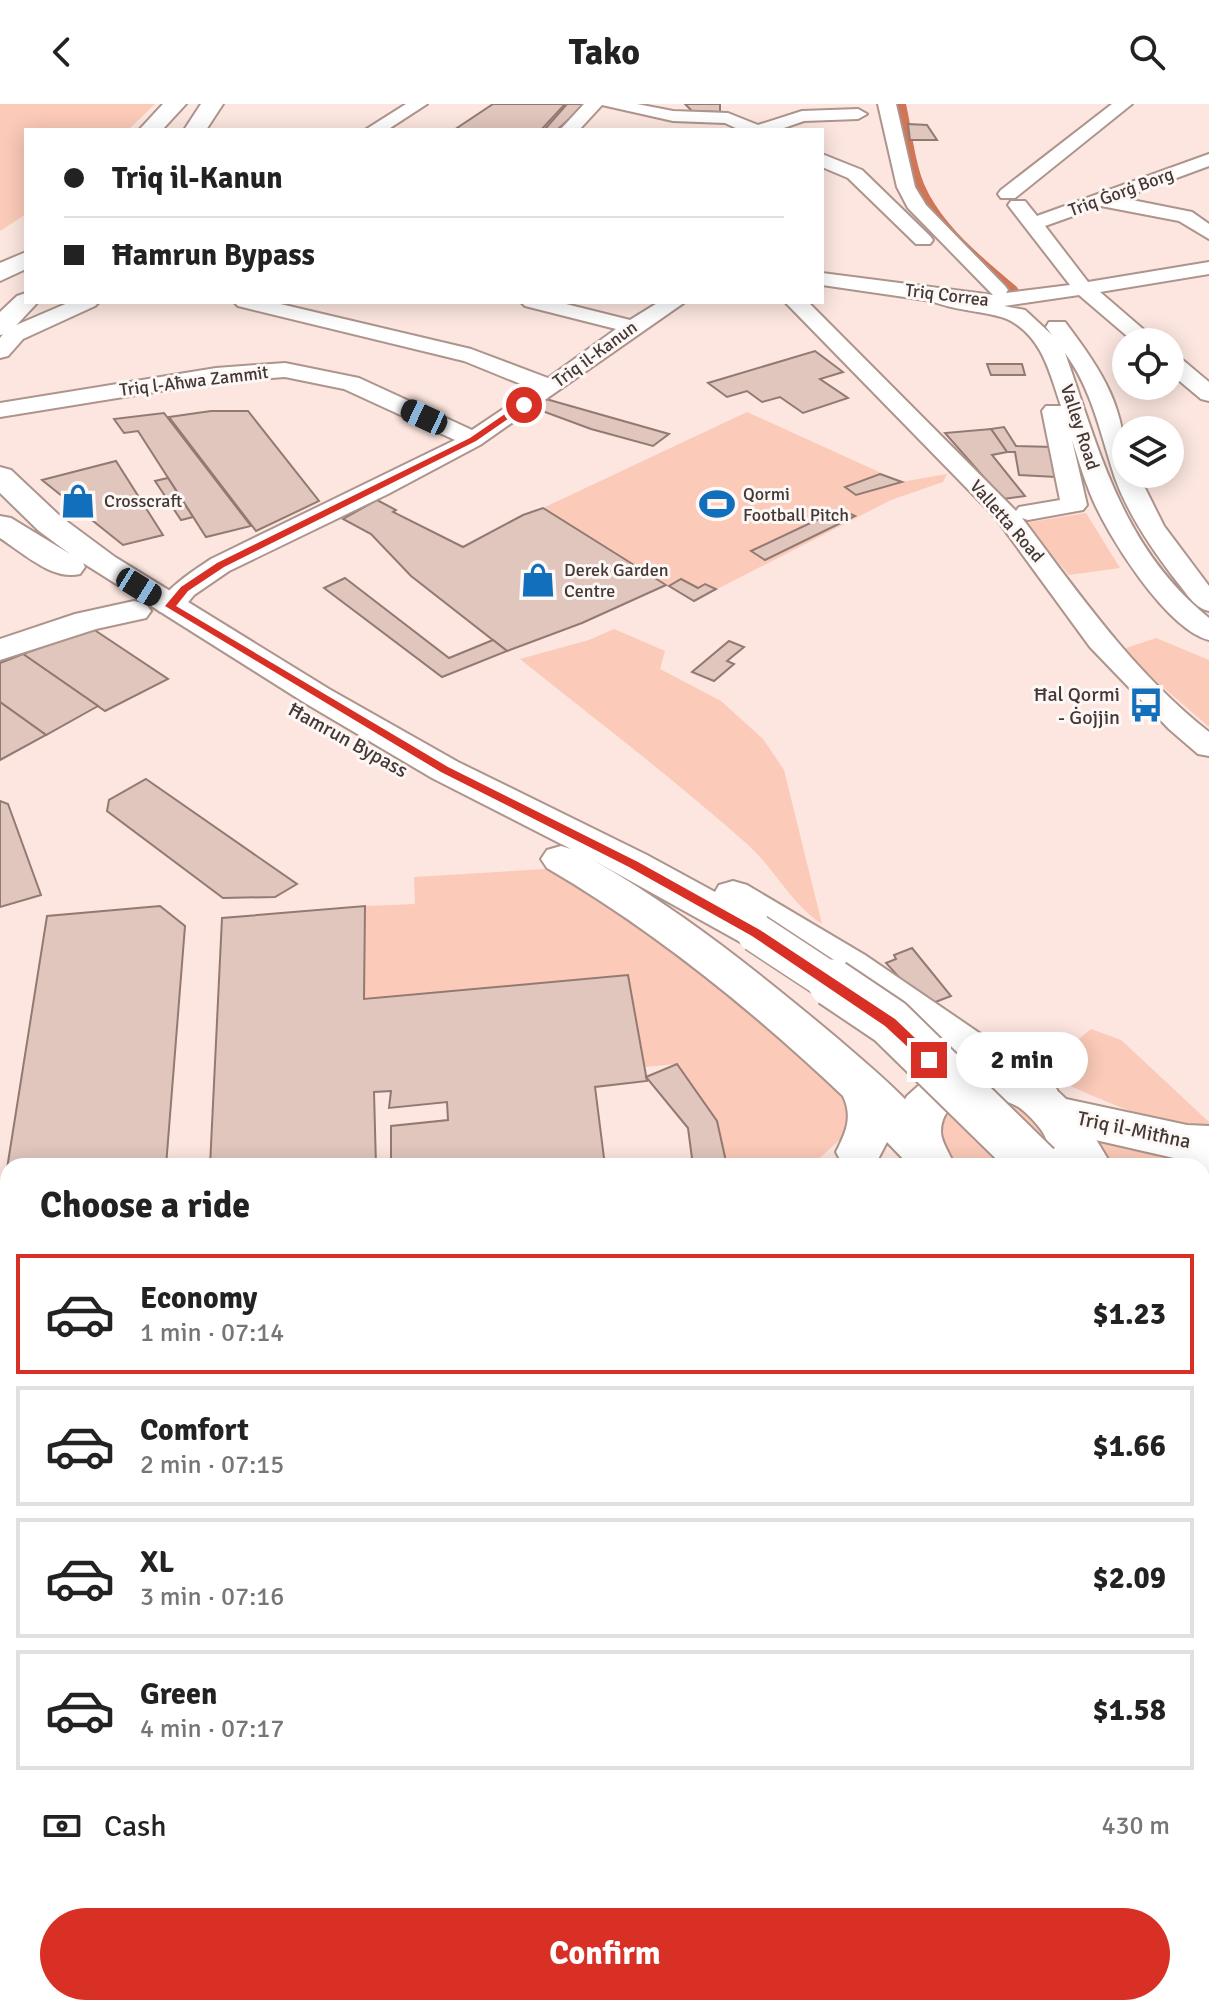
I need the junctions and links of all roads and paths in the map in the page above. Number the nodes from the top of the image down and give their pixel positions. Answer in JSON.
{"nodes":[{"id":1,"x":202,"y":104,"type":"edge"},
{"id":2,"x":212,"y":104,"type":"edge"},
{"id":3,"x":418,"y":104,"type":"edge"},
{"id":4,"x":594,"y":104,"type":"edge"},
{"id":5,"x":610,"y":104,"type":"edge"},
{"id":6,"x":887,"y":104,"type":"edge"},
{"id":7,"x":1123,"y":104,"type":"edge"},
{"id":8,"x":858,"y":114,"type":"dead end"},
{"id":9,"x":675,"y":117,"type":"edge"},
{"id":10,"x":165,"y":122,"type":"edge"},
{"id":11,"x":196,"y":128,"type":"edge"},
{"id":12,"x":377,"y":128,"type":"edge"},
{"id":13,"x":571,"y":128,"type":"edge"},
{"id":14,"x":752,"y":128,"type":"edge"},
{"id":15,"x":763,"y":128,"type":"edge"},
{"id":16,"x":1209,"y":160,"type":"edge"},
{"id":17,"x":824,"y":161,"type":"edge"},
{"id":18,"x":992,"y":178,"type":"dead end"},
{"id":19,"x":1008,"y":194,"type":"junction"},
{"id":20,"x":1100,"y":200,"type":"junction"},
{"id":21,"x":1032,"y":224,"type":"junction"},
{"id":22,"x":1205,"y":226,"type":"edge"},
{"id":23,"x":24,"y":246,"type":"edge"},
{"id":24,"x":0,"y":259,"type":"edge"},
{"id":25,"x":24,"y":260,"type":"edge"},
{"id":26,"x":1209,"y":268,"type":"edge"},
{"id":27,"x":0,"y":273,"type":"edge"},
{"id":28,"x":824,"y":279,"type":"edge"},
{"id":29,"x":1083,"y":289,"type":"junction"},
{"id":30,"x":935,"y":294,"type":"joint"},
{"id":31,"x":1034,"y":297,"type":"junction"},
{"id":32,"x":995,"y":301,"type":"junction"},
{"id":33,"x":24,"y":303,"type":"edge"},
{"id":34,"x":83,"y":304,"type":"edge"},
{"id":35,"x":253,"y":304,"type":"edge"},
{"id":36,"x":540,"y":304,"type":"edge"},
{"id":37,"x":670,"y":304,"type":"edge"},
{"id":38,"x":798,"y":304,"type":"edge"},
{"id":39,"x":630,"y":326,"type":"junction"},
{"id":40,"x":0,"y":327,"type":"edge"},
{"id":41,"x":1130,"y":328,"type":"edge"},
{"id":42,"x":0,"y":351,"type":"edge"},
{"id":43,"x":1184,"y":370,"type":"edge"},
{"id":44,"x":1204,"y":384,"type":"edge"},
{"id":45,"x":549,"y":387,"type":"junction"},
{"id":46,"x":0,"y":410,"type":"edge"},
{"id":47,"x":1112,"y":433,"type":"edge"},
{"id":48,"x":473,"y":439,"type":"junction"},
{"id":49,"x":0,"y":463,"type":"edge"},
{"id":50,"x":0,"y":476,"type":"edge"},
{"id":51,"x":1131,"y":488,"type":"edge"},
{"id":52,"x":0,"y":496,"type":"edge"},
{"id":53,"x":1028,"y":512,"type":"dead end"},
{"id":54,"x":0,"y":517,"type":"edge"},
{"id":55,"x":0,"y":525,"type":"edge"},
{"id":56,"x":46,"y":537,"type":"junction"},
{"id":57,"x":104,"y":564,"type":"junction"},
{"id":58,"x":220,"y":565,"type":"junction"},
{"id":59,"x":71,"y":592,"type":"dead end"},
{"id":60,"x":136,"y":599,"type":"junction"},
{"id":61,"x":1209,"y":603,"type":"edge"},
{"id":62,"x":170,"y":606,"type":"junction"},
{"id":63,"x":1209,"y":632,"type":"edge"},
{"id":64,"x":14,"y":645,"type":"edge"},
{"id":65,"x":1209,"y":747,"type":"edge"},
{"id":66,"x":434,"y":776,"type":"junction"},
{"id":67,"x":747,"y":939,"type":"junction"},
{"id":68,"x":857,"y":1080,"type":"junction"},
{"id":69,"x":1067,"y":1135,"type":"edge"},
{"id":70,"x":1209,"y":1144,"type":"edge"},
{"id":71,"x":917,"y":1147,"type":"edge"},
{"id":72,"x":849,"y":1158,"type":"edge"},
{"id":73,"x":854,"y":1158,"type":"edge"},
{"id":74,"x":1001,"y":1158,"type":"edge"},
{"id":75,"x":1030,"y":1158,"type":"edge"}],
"edges":[{"from":1,"to":10,"type":"main road"},
{"from":2,"to":11,"type":"main road"},
{"from":3,"to":12,"type":"street"},
{"from":4,"to":13,"type":"street"},
{"from":5,"to":9,"type":"street"},
{"from":6,"to":32,"type":"street","name":"Valley Road"},
{"from":7,"to":19,"type":"street"},
{"from":8,"to":15,"type":"street"},
{"from":9,"to":14,"type":"street"},
{"from":16,"to":20,"type":"street","name":"Triq Ġorġ Borg"},
{"from":17,"to":32,"type":"street"},
{"from":18,"to":19,"type":"street"},
{"from":19,"to":21,"type":"street"},
{"from":20,"to":21,"type":"street","name":"Triq Ġorġ Borg"},
{"from":20,"to":22,"type":"street"},
{"from":21,"to":29,"type":"street"},
{"from":23,"to":24,"type":"main road"},
{"from":25,"to":27,"type":"main road"},
{"from":26,"to":29,"type":"street","name":"Triq Correa"},
{"from":28,"to":30,"type":"street","name":"Triq Correa"},
{"from":29,"to":31,"type":"street","name":"Triq Correa"},
{"from":29,"to":41,"type":"street"},
{"from":30,"to":32,"type":"street","name":"Valley Road"},
{"from":31,"to":32,"type":"street","name":"Triq Correa"},
{"from":31,"to":47,"type":"street"},
{"from":32,"to":53,"type":"street","name":"Valley Road"},
{"from":32,"to":63,"type":"street","name":"Valley Road"},
{"from":33,"to":40,"type":"main road"},
{"from":34,"to":42,"type":"street"},
{"from":35,"to":45,"type":"street"},
{"from":36,"to":39,"type":"street"},
{"from":37,"to":39,"type":"street","name":"Triq il-Kanun"},
{"from":38,"to":65,"type":"street","name":"Valletta Road"},
{"from":39,"to":45,"type":"street","name":"Triq il-Kanun"},
{"from":43,"to":44,"type":"street"},
{"from":45,"to":48,"type":"street","name":"Triq il-Kanun"},
{"from":46,"to":48,"type":"street","name":"Triq l-Aħwa Zammit"},
{"from":48,"to":58,"type":"street","name":"Triq il-Kanun"},
{"from":49,"to":57,"type":"main road"},
{"from":50,"to":56,"type":"main road"},
{"from":51,"to":61,"type":"street"},
{"from":52,"to":56,"type":"main road"},
{"from":54,"to":56,"type":"main road"},
{"from":55,"to":56,"type":"main road"},
{"from":56,"to":57,"type":"main road","name":"Ħamrun Bypass"},
{"from":56,"to":60,"type":"main road","name":"Ħamrun Bypass"},
{"from":57,"to":60,"type":"main road","name":"Ħamrun Bypass"},
{"from":58,"to":60,"type":"street","name":"Triq il-Kanun"},
{"from":58,"to":62,"type":"street","name":"Triq il-Kanun"},
{"from":59,"to":64,"type":"main road"},
{"from":60,"to":62,"type":"main road","name":"Ħamrun Bypass"},
{"from":60,"to":64,"type":"main road"},
{"from":60,"to":66,"type":"main road","name":"Ħamrun Bypass"},
{"from":62,"to":66,"type":"main road","name":"Ħamrun Bypass"},
{"from":66,"to":67,"type":"main road","name":"Ħamrun Bypass"},
{"from":66,"to":68,"type":"main road"},
{"from":66,"to":69,"type":"main road"},
{"from":67,"to":74,"type":"main road","name":"Ħamrun Bypass"},
{"from":67,"to":75,"type":"main road","name":"Ħamrun Bypass","bridge":true},
{"from":68,"to":71,"type":"main road"},
{"from":68,"to":72,"type":"main road"},
{"from":69,"to":70,"type":"main road","name":"Triq il-Mitħna"},
{"from":69,"to":71,"type":"main road"},
{"from":71,"to":73,"type":"main road"}]}
